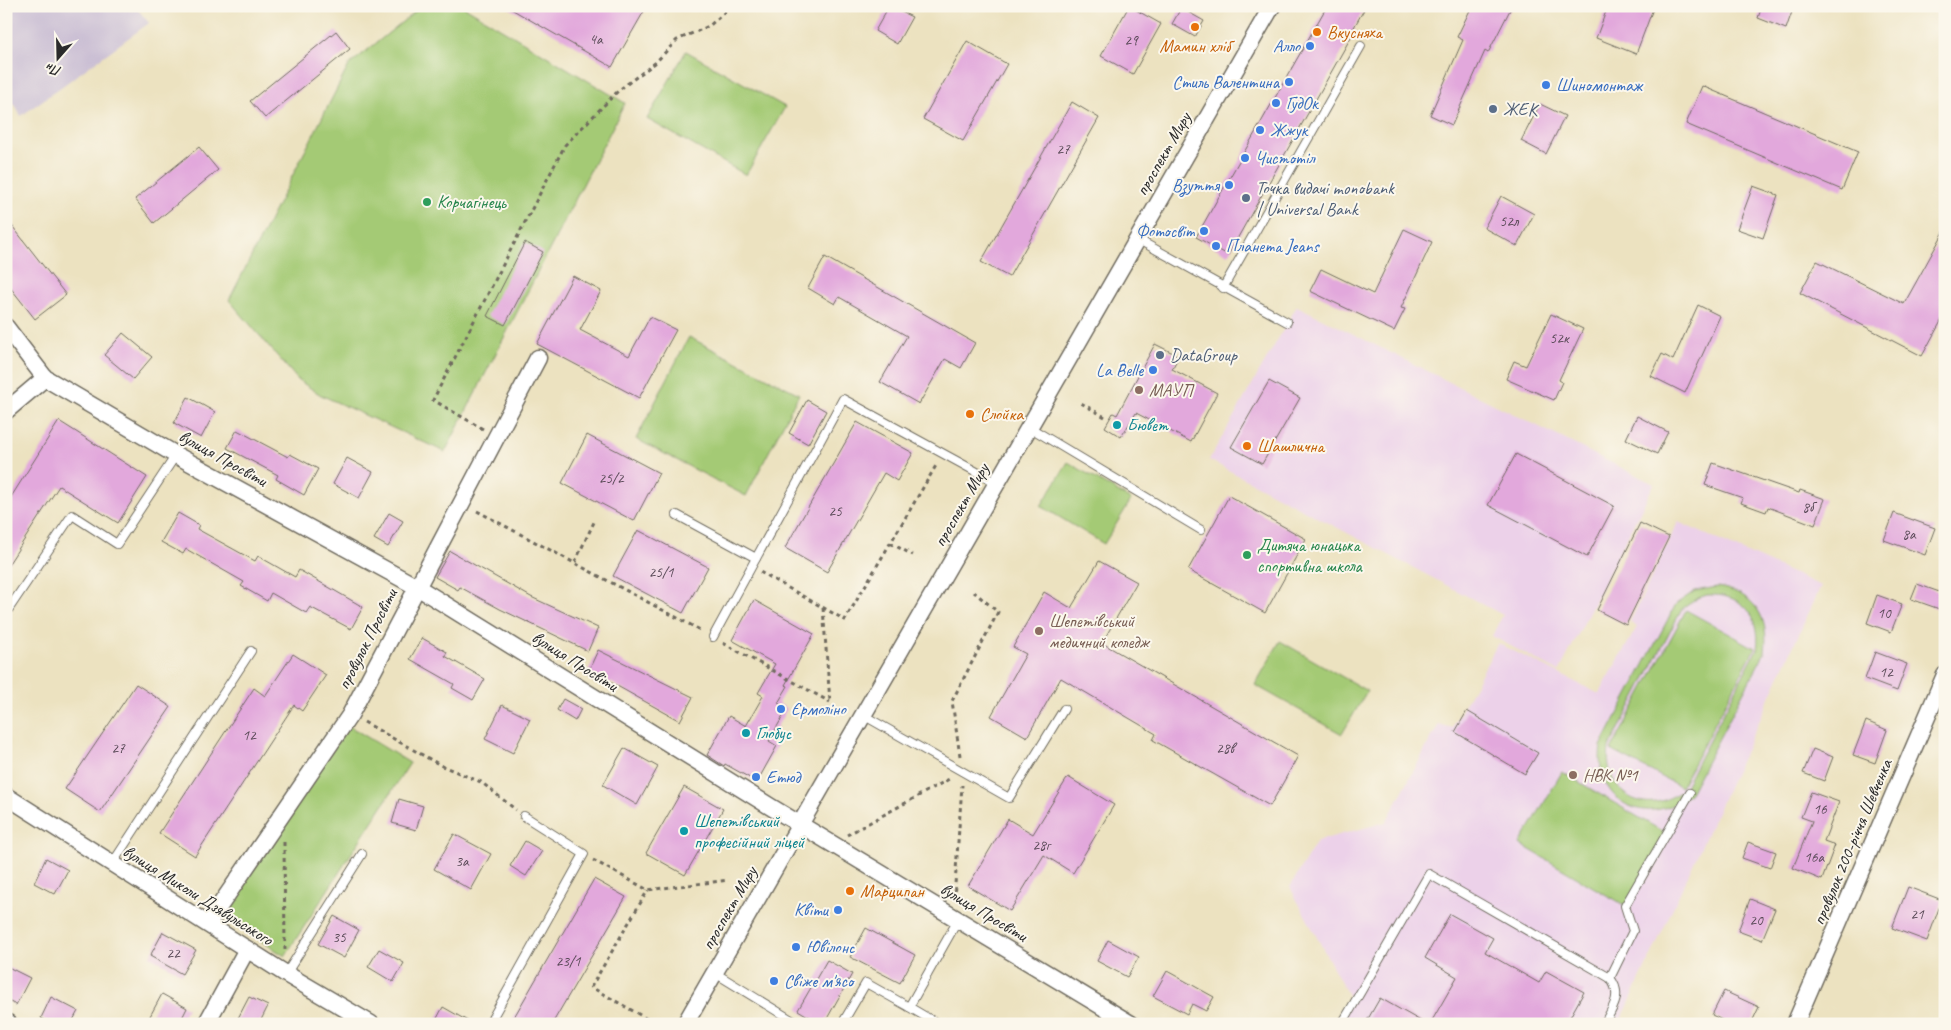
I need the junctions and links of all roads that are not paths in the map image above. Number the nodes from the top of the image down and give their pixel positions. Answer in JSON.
{"nodes":[{"id":1,"x":1272,"y":6,"type":"edge"},
{"id":2,"x":1361,"y":46,"type":"dead end"},
{"id":3,"x":1137,"y":240,"type":"junction"},
{"id":4,"x":1224,"y":288,"type":"junction"},
{"id":5,"x":1287,"y":322,"type":"dead end"},
{"id":6,"x":6,"y":327,"type":"edge"},
{"id":7,"x":538,"y":358,"type":"dead end"},
{"id":8,"x":45,"y":378,"type":"junction"},
{"id":9,"x":6,"y":411,"type":"edge"},
{"id":10,"x":1030,"y":427,"type":"junction"},
{"id":11,"x":176,"y":455,"type":"junction"},
{"id":12,"x":998,"y":483,"type":"junction"},
{"id":13,"x":676,"y":515,"type":"dead end"},
{"id":14,"x":1201,"y":530,"type":"dead end"},
{"id":15,"x":756,"y":558,"type":"junction"},
{"id":16,"x":417,"y":587,"type":"junction"},
{"id":17,"x":6,"y":613,"type":"edge"},
{"id":18,"x":713,"y":637,"type":"road end"},
{"id":19,"x":251,"y":651,"type":"dead end"},
{"id":20,"x":1945,"y":675,"type":"edge"},
{"id":21,"x":1064,"y":709,"type":"dead end"},
{"id":22,"x":863,"y":715,"type":"junction"},
{"id":23,"x":1690,"y":793,"type":"dead end"},
{"id":24,"x":6,"y":796,"type":"edge"},
{"id":25,"x":524,"y":816,"type":"road end"},
{"id":26,"x":800,"y":825,"type":"junction"},
{"id":27,"x":362,"y":854,"type":"dead end"},
{"id":28,"x":112,"y":864,"type":"junction"},
{"id":29,"x":958,"y":920,"type":"junction"},
{"id":30,"x":208,"y":924,"type":"junction"},
{"id":31,"x":248,"y":949,"type":"junction"},
{"id":32,"x":715,"y":973,"type":"junction"},
{"id":33,"x":286,"y":974,"type":"junction"},
{"id":34,"x":1610,"y":978,"type":"junction"},
{"id":35,"x":908,"y":1007,"type":"junction"},
{"id":36,"x":1121,"y":1021,"type":"edge"},
{"id":37,"x":206,"y":1024,"type":"edge"},
{"id":38,"x":371,"y":1024,"type":"edge"},
{"id":39,"x":489,"y":1024,"type":"edge"},
{"id":40,"x":686,"y":1024,"type":"edge"},
{"id":41,"x":798,"y":1024,"type":"edge"},
{"id":42,"x":842,"y":1024,"type":"edge"},
{"id":43,"x":938,"y":1024,"type":"edge"},
{"id":44,"x":1342,"y":1024,"type":"edge"},
{"id":45,"x":1604,"y":1024,"type":"edge"},
{"id":46,"x":1795,"y":1024,"type":"edge"}],
"edges":[{"from":1,"to":3,"type":"street","name":"проспект Миру"},
{"from":2,"to":4,"type":"lane"},
{"from":3,"to":4,"type":"lane"},
{"from":3,"to":10,"type":"street","name":"проспект Миру"},
{"from":4,"to":5,"type":"lane"},
{"from":6,"to":8,"type":"street","name":"вулиця Просвіти"},
{"from":7,"to":16,"type":"street","name":"провулок Просвіти"},
{"from":8,"to":9,"type":"street"},
{"from":8,"to":11,"type":"street","name":"вулиця Просвіти"},
{"from":10,"to":12,"type":"street","name":"проспект Миру"},
{"from":10,"to":14,"type":"lane"},
{"from":11,"to":16,"type":"street","name":"вулиця Просвіти"},
{"from":11,"to":17,"type":"lane"},
{"from":12,"to":15,"type":"lane"},
{"from":12,"to":22,"type":"street","name":"проспект Миру"},
{"from":13,"to":15,"type":"lane"},
{"from":15,"to":18,"type":"lane"},
{"from":16,"to":26,"type":"street","name":"вулиця Просвіти"},
{"from":16,"to":30,"type":"street","name":"провулок Просвіти"},
{"from":19,"to":28,"type":"lane"},
{"from":20,"to":46,"type":"street","name":"провулок 200-річчя Шевченка"},
{"from":21,"to":22,"type":"lane"},
{"from":22,"to":26,"type":"street","name":"проспект Миру"},
{"from":23,"to":34,"type":"lane"},
{"from":24,"to":28,"type":"street","name":"вулиця Миколи Дзявульського"},
{"from":25,"to":39,"type":"lane"},
{"from":26,"to":29,"type":"street","name":"вулиця Просвіти"},
{"from":26,"to":32,"type":"street","name":"проспект Миру"},
{"from":27,"to":33,"type":"lane"},
{"from":28,"to":30,"type":"street","name":"вулиця Миколи Дзявульського"},
{"from":29,"to":35,"type":"lane"},
{"from":29,"to":36,"type":"street","name":"вулиця Просвіти"},
{"from":30,"to":31,"type":"street","name":"вулиця Миколи Дзявульського"},
{"from":31,"to":33,"type":"street","name":"вулиця Миколи Дзявульського"},
{"from":31,"to":37,"type":"street"},
{"from":32,"to":40,"type":"street","name":"проспект Миру"},
{"from":32,"to":41,"type":"lane"},
{"from":33,"to":38,"type":"street","name":"вулиця Миколи Дзявульського"},
{"from":34,"to":44,"type":"lane"},
{"from":34,"to":45,"type":"lane"},
{"from":35,"to":42,"type":"lane"},
{"from":35,"to":43,"type":"lane"}]}
